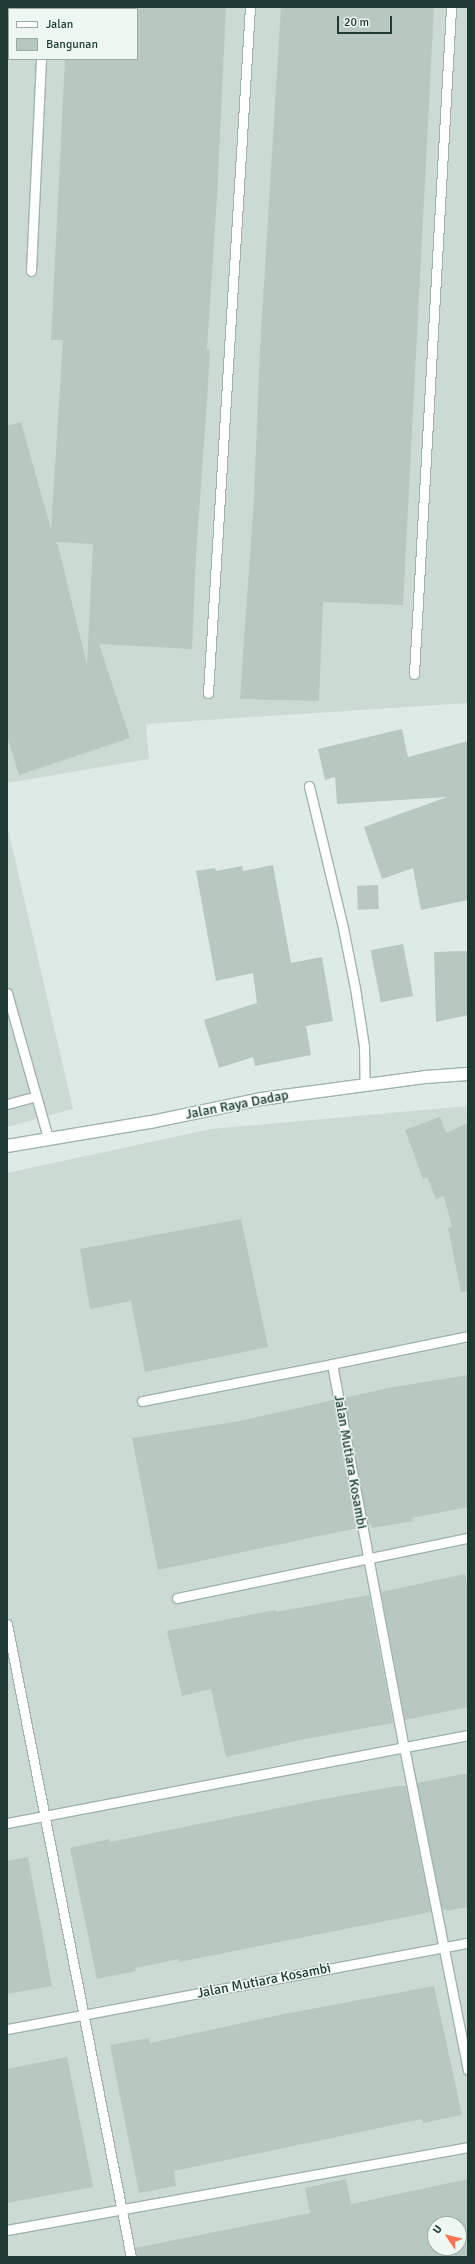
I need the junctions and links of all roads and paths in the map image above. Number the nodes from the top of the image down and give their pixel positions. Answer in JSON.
{"nodes":[{"id":1,"x":250,"y":7,"type":"edge"},
{"id":2,"x":451,"y":7,"type":"edge"},
{"id":3,"x":41,"y":60,"type":"edge"},
{"id":4,"x":30,"y":272,"type":"dead end"},
{"id":5,"x":414,"y":674,"type":"dead end"},
{"id":6,"x":208,"y":693,"type":"dead end"},
{"id":7,"x":309,"y":786,"type":"dead end"},
{"id":8,"x":7,"y":993,"type":"edge"},
{"id":9,"x":468,"y":1074,"type":"edge"},
{"id":10,"x":365,"y":1085,"type":"junction"},
{"id":11,"x":36,"y":1096,"type":"junction"},
{"id":12,"x":7,"y":1104,"type":"edge"},
{"id":13,"x":48,"y":1138,"type":"junction"},
{"id":14,"x":7,"y":1146,"type":"edge"},
{"id":15,"x":468,"y":1336,"type":"edge"},
{"id":16,"x":332,"y":1364,"type":"junction"},
{"id":17,"x":142,"y":1401,"type":"dead end"},
{"id":18,"x":468,"y":1538,"type":"edge"},
{"id":19,"x":367,"y":1559,"type":"junction"},
{"id":20,"x":176,"y":1598,"type":"dead end"},
{"id":21,"x":7,"y":1627,"type":"edge"},
{"id":22,"x":468,"y":1735,"type":"edge"},
{"id":23,"x":404,"y":1747,"type":"junction"},
{"id":24,"x":45,"y":1815,"type":"junction"},
{"id":25,"x":7,"y":1823,"type":"edge"},
{"id":26,"x":468,"y":1942,"type":"edge"},
{"id":27,"x":444,"y":1947,"type":"junction"},
{"id":28,"x":83,"y":2015,"type":"junction"},
{"id":29,"x":7,"y":2029,"type":"edge"},
{"id":30,"x":468,"y":2070,"type":"edge"},
{"id":31,"x":468,"y":2147,"type":"edge"},
{"id":32,"x":121,"y":2211,"type":"junction"},
{"id":33,"x":7,"y":2230,"type":"edge"},
{"id":34,"x":131,"y":2257,"type":"edge"}],
"edges":[{"from":1,"to":6,"type":"lane"},
{"from":2,"to":5,"type":"lane"},
{"from":3,"to":4,"type":"lane"},
{"from":7,"to":10,"type":"lane"},
{"from":8,"to":11,"type":"lane"},
{"from":9,"to":10,"type":"main road","name":"Jalan Raya Dadap"},
{"from":10,"to":13,"type":"main road","name":"Jalan Raya Dadap"},
{"from":11,"to":12,"type":"lane"},
{"from":11,"to":13,"type":"lane"},
{"from":13,"to":14,"type":"main road","name":"Jalan Raya Dadap"},
{"from":15,"to":16,"type":"lane"},
{"from":16,"to":17,"type":"lane"},
{"from":16,"to":19,"type":"lane","name":"Jalan Mutiara Kosambi"},
{"from":18,"to":19,"type":"lane"},
{"from":19,"to":20,"type":"lane"},
{"from":19,"to":23,"type":"lane","name":"Jalan Mutiara Kosambi"},
{"from":21,"to":24,"type":"lane"},
{"from":22,"to":23,"type":"lane"},
{"from":23,"to":24,"type":"lane"},
{"from":23,"to":27,"type":"lane","name":"Jalan Mutiara Kosambi"},
{"from":24,"to":25,"type":"lane"},
{"from":24,"to":28,"type":"lane"},
{"from":26,"to":27,"type":"lane","name":"Jalan Mutiara Kosambi"},
{"from":27,"to":28,"type":"lane","name":"Jalan Mutiara Kosambi"},
{"from":27,"to":30,"type":"lane","name":"Jalan Mutiara Kosambi"},
{"from":28,"to":29,"type":"lane","name":"Jalan Mutiara Kosambi"},
{"from":28,"to":32,"type":"lane"},
{"from":31,"to":32,"type":"lane"},
{"from":32,"to":33,"type":"lane"},
{"from":32,"to":34,"type":"lane"}]}
